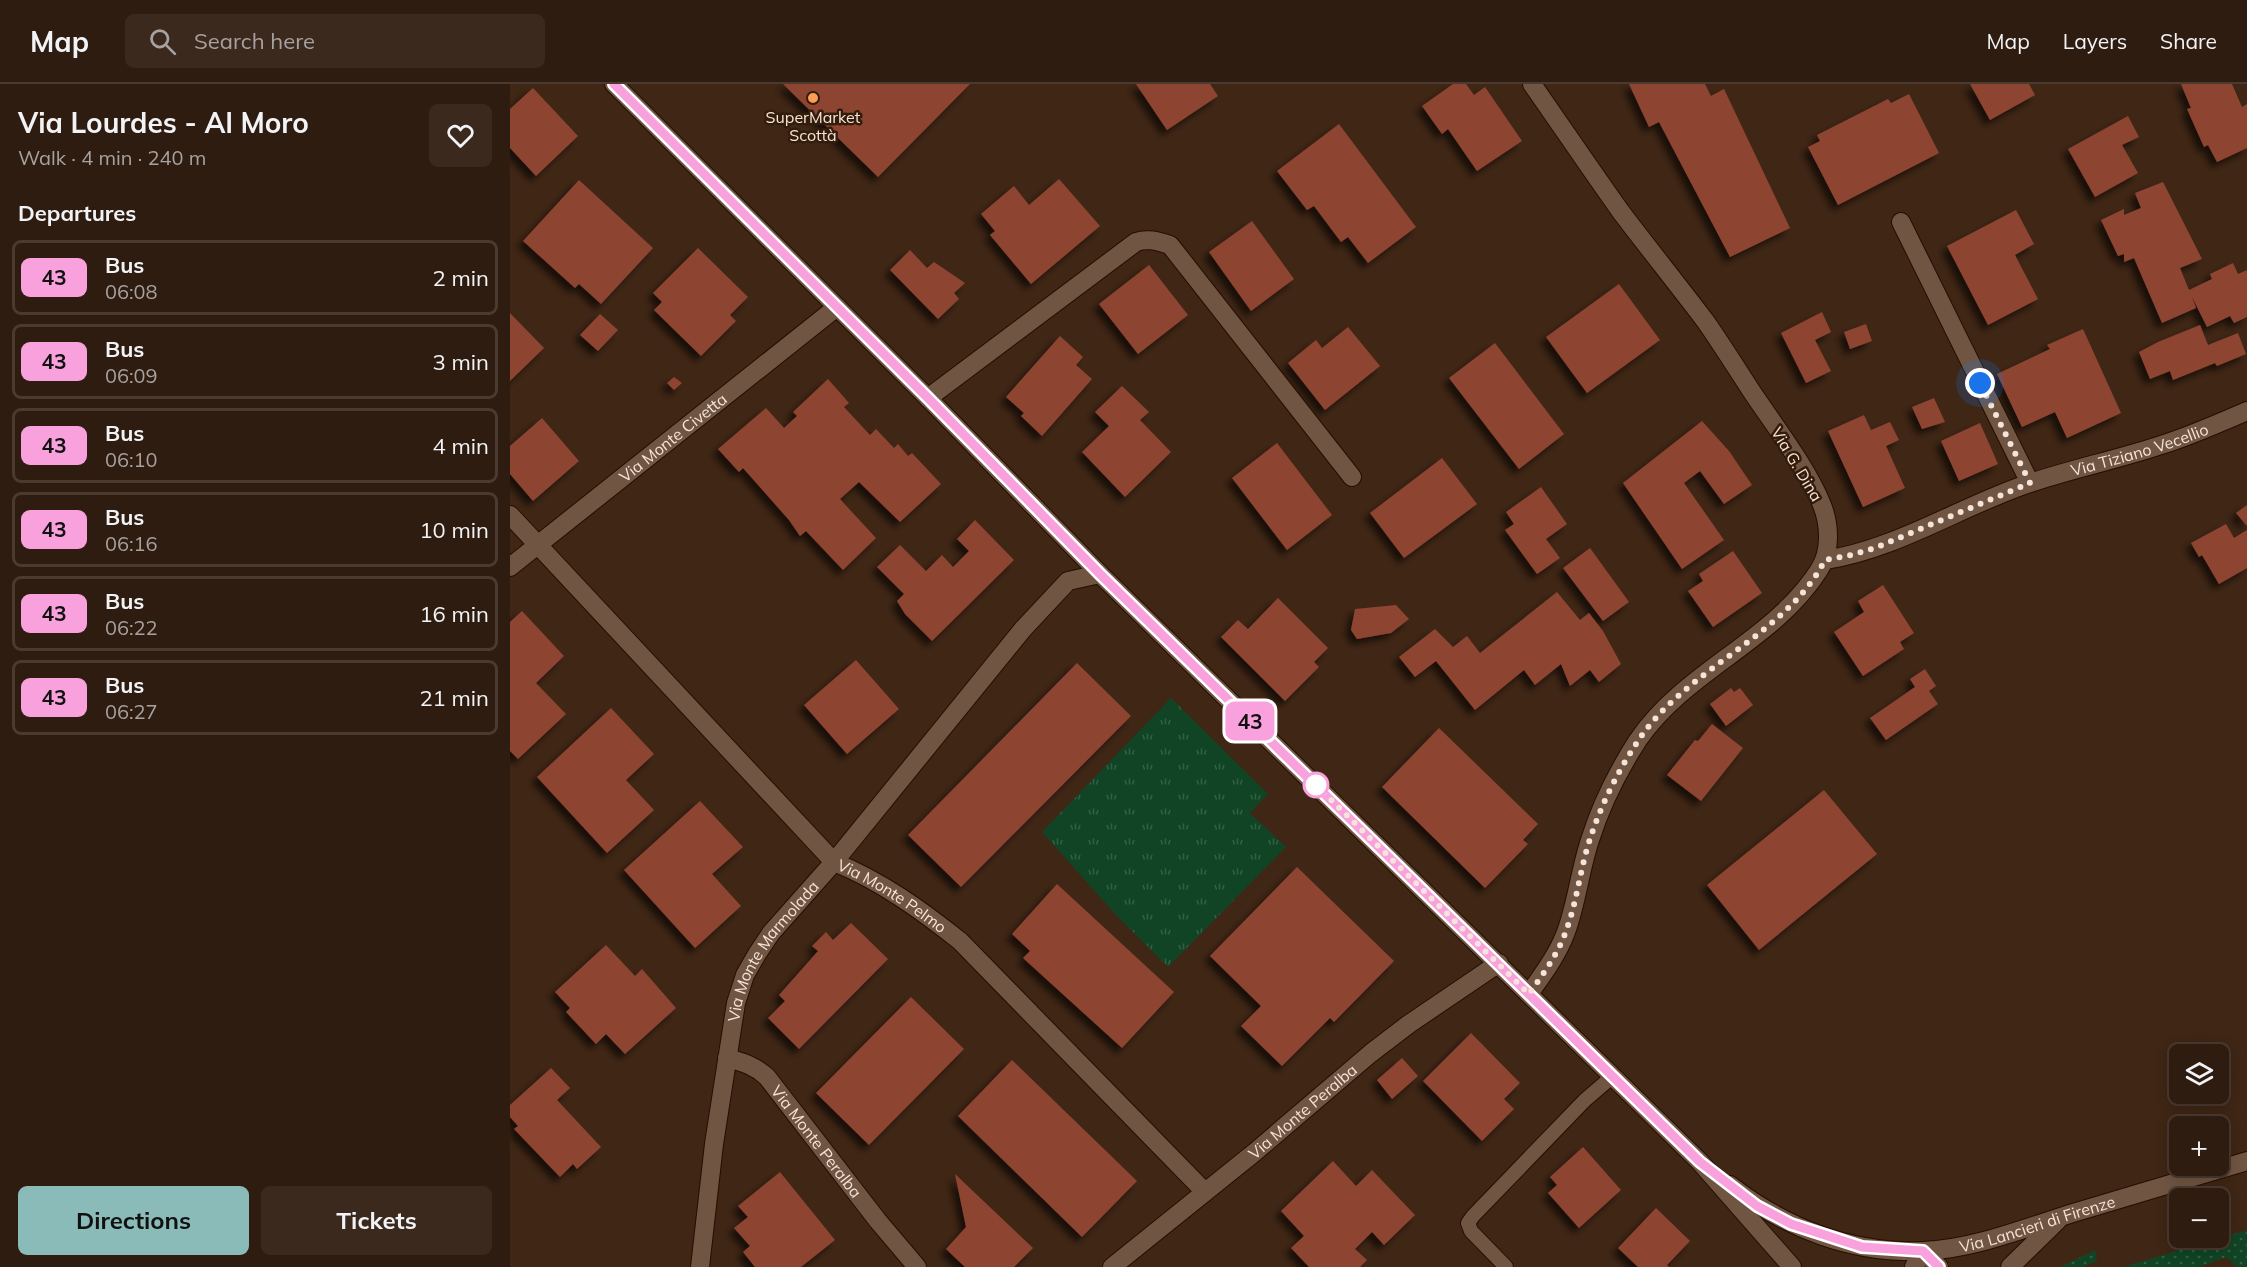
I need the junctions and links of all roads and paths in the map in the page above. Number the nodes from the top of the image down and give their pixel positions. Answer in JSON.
{"nodes":[{"id":1,"x":614,"y":84,"type":"edge"},
{"id":2,"x":1532,"y":84,"type":"edge"},
{"id":3,"x":1901,"y":222,"type":"dead end"},
{"id":4,"x":837,"y":307,"type":"junction"},
{"id":5,"x":928,"y":398,"type":"junction"},
{"id":6,"x":2247,"y":411,"type":"edge"},
{"id":7,"x":1352,"y":477,"type":"dead end"},
{"id":8,"x":2030,"y":483,"type":"junction"},
{"id":9,"x":510,"y":515,"type":"edge"},
{"id":10,"x":537,"y":544,"type":"junction"},
{"id":11,"x":1825,"y":560,"type":"junction"},
{"id":12,"x":510,"y":567,"type":"edge"},
{"id":13,"x":1100,"y":574,"type":"junction"},
{"id":14,"x":834,"y":862,"type":"junction"},
{"id":15,"x":1499,"y":963,"type":"junction"},
{"id":16,"x":1529,"y":994,"type":"junction"},
{"id":17,"x":727,"y":1058,"type":"junction"},
{"id":18,"x":1613,"y":1076,"type":"junction"},
{"id":19,"x":2247,"y":1161,"type":"edge"},
{"id":20,"x":1700,"y":1162,"type":"junction"},
{"id":21,"x":1205,"y":1192,"type":"junction"},
{"id":22,"x":2062,"y":1217,"type":"junction"},
{"id":23,"x":1923,"y":1251,"type":"junction"},
{"id":24,"x":700,"y":1267,"type":"edge"},
{"id":25,"x":917,"y":1267,"type":"edge"},
{"id":26,"x":1112,"y":1267,"type":"edge"},
{"id":27,"x":1506,"y":1267,"type":"edge"},
{"id":28,"x":1792,"y":1267,"type":"edge"},
{"id":29,"x":1914,"y":1267,"type":"edge"},
{"id":30,"x":1939,"y":1267,"type":"edge"},
{"id":31,"x":2010,"y":1267,"type":"edge"}],
"edges":[{"from":1,"to":4,"type":"street"},
{"from":2,"to":11,"type":"street","name":"Via G. Dina"},
{"from":3,"to":8,"type":"street"},
{"from":4,"to":5,"type":"street"},
{"from":4,"to":10,"type":"street","name":"Via Monte Civetta"},
{"from":5,"to":7,"type":"street"},
{"from":5,"to":13,"type":"street"},
{"from":6,"to":8,"type":"street","name":"Via Tiziano Vecellio"},
{"from":8,"to":11,"type":"street","name":"Via Tiziano Vecellio"},
{"from":9,"to":10,"type":"street","name":"Via Monte Pelmo"},
{"from":10,"to":12,"type":"street","name":"Via Monte Civetta"},
{"from":10,"to":14,"type":"street","name":"Via Monte Pelmo"},
{"from":11,"to":16,"type":"street","name":"Via G. Dina"},
{"from":13,"to":14,"type":"street","name":"Via Monte Marmolada"},
{"from":13,"to":15,"type":"street"},
{"from":14,"to":17,"type":"street","name":"Via Monte Marmolada"},
{"from":14,"to":21,"type":"street","name":"Via Monte Pelmo"},
{"from":15,"to":16,"type":"street"},
{"from":15,"to":21,"type":"street","name":"Via Monte Peralba"},
{"from":16,"to":18,"type":"street"},
{"from":17,"to":24,"type":"street","name":"Via Monte Marmolada"},
{"from":17,"to":25,"type":"street","name":"Via Monte Peralba"},
{"from":18,"to":20,"type":"street"},
{"from":18,"to":27,"type":"lane"},
{"from":19,"to":22,"type":"street","name":"Via Lancieri di Firenze"},
{"from":20,"to":23,"type":"street","name":"Via Lancieri di Firenze"},
{"from":20,"to":28,"type":"street"},
{"from":21,"to":26,"type":"street","name":"Via Monte Peralba"},
{"from":22,"to":23,"type":"street","name":"Via Lancieri di Firenze"},
{"from":22,"to":31,"type":"street"},
{"from":23,"to":29,"type":"street"},
{"from":23,"to":30,"type":"street"}]}
